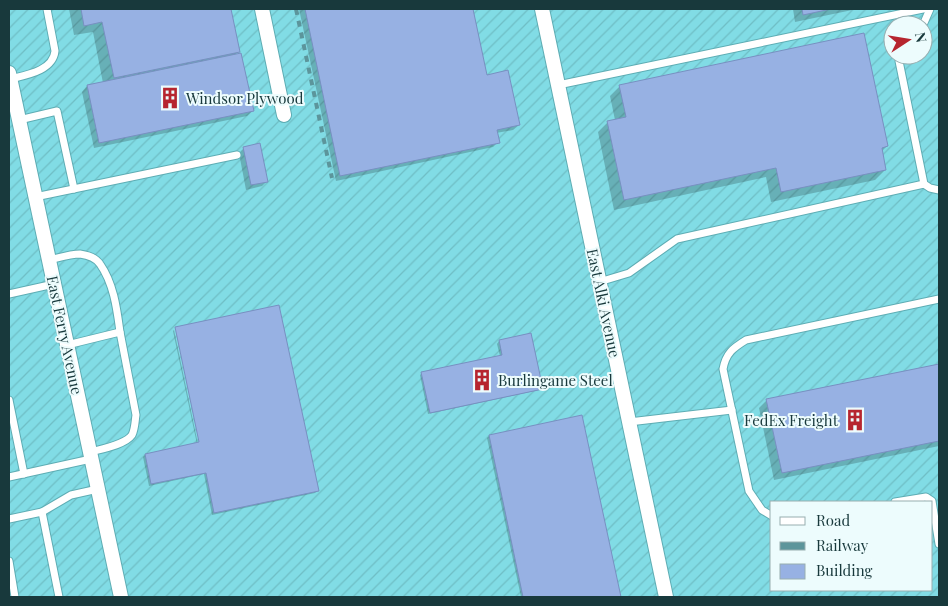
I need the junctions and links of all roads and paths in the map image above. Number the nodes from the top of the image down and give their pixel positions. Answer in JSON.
{"nodes":[{"id":1,"x":46,"y":9,"type":"edge"},
{"id":2,"x":262,"y":9,"type":"edge"},
{"id":3,"x":542,"y":9,"type":"edge"},
{"id":4,"x":923,"y":9,"type":"edge"},
{"id":5,"x":900,"y":65,"type":"edge"},
{"id":6,"x":9,"y":76,"type":"edge"},
{"id":7,"x":558,"y":85,"type":"junction"},
{"id":8,"x":284,"y":115,"type":"dead end"},
{"id":9,"x":19,"y":120,"type":"junction"},
{"id":10,"x":237,"y":155,"type":"dead end"},
{"id":11,"x":924,"y":184,"type":"junction"},
{"id":12,"x":74,"y":189,"type":"junction"},
{"id":13,"x":939,"y":190,"type":"edge"},
{"id":14,"x":35,"y":197,"type":"junction"},
{"id":15,"x":49,"y":260,"type":"junction"},
{"id":16,"x":599,"y":282,"type":"junction"},
{"id":17,"x":54,"y":284,"type":"junction"},
{"id":18,"x":9,"y":294,"type":"edge"},
{"id":19,"x":939,"y":299,"type":"edge"},
{"id":20,"x":120,"y":332,"type":"junction"},
{"id":21,"x":66,"y":345,"type":"junction"},
{"id":22,"x":9,"y":400,"type":"edge"},
{"id":23,"x":732,"y":410,"type":"junction"},
{"id":24,"x":629,"y":422,"type":"junction"},
{"id":25,"x":91,"y":456,"type":"junction"},
{"id":26,"x":24,"y":474,"type":"junction"},
{"id":27,"x":9,"y":477,"type":"edge"},
{"id":28,"x":98,"y":489,"type":"junction"},
{"id":29,"x":901,"y":501,"type":"edge"},
{"id":30,"x":932,"y":501,"type":"edge"},
{"id":31,"x":933,"y":506,"type":"edge"},
{"id":32,"x":42,"y":512,"type":"junction"},
{"id":33,"x":770,"y":515,"type":"edge"},
{"id":34,"x":9,"y":519,"type":"edge"},
{"id":35,"x":939,"y":544,"type":"edge"},
{"id":36,"x":9,"y":561,"type":"edge"},
{"id":37,"x":15,"y":597,"type":"edge"},
{"id":38,"x":59,"y":597,"type":"edge"},
{"id":39,"x":121,"y":597,"type":"edge"},
{"id":40,"x":666,"y":597,"type":"edge"}],
"edges":[{"from":1,"to":6,"type":"lane"},
{"from":2,"to":8,"type":"street"},
{"from":3,"to":7,"type":"street","name":"East Alki Avenue"},
{"from":4,"to":7,"type":"lane"},
{"from":5,"to":11,"type":"lane"},
{"from":6,"to":9,"type":"street","name":"East Ferry Avenue"},
{"from":7,"to":16,"type":"street","name":"East Alki Avenue"},
{"from":9,"to":12,"type":"lane"},
{"from":9,"to":14,"type":"street","name":"East Ferry Avenue"},
{"from":10,"to":12,"type":"lane"},
{"from":11,"to":13,"type":"lane"},
{"from":11,"to":16,"type":"lane"},
{"from":12,"to":14,"type":"lane"},
{"from":14,"to":15,"type":"street","name":"East Ferry Avenue"},
{"from":15,"to":17,"type":"street","name":"East Ferry Avenue"},
{"from":15,"to":20,"type":"lane"},
{"from":16,"to":24,"type":"street","name":"East Alki Avenue"},
{"from":17,"to":18,"type":"lane"},
{"from":17,"to":21,"type":"street","name":"East Ferry Avenue"},
{"from":19,"to":23,"type":"lane"},
{"from":20,"to":21,"type":"lane"},
{"from":20,"to":25,"type":"lane"},
{"from":21,"to":25,"type":"street","name":"East Ferry Avenue"},
{"from":22,"to":26,"type":"lane"},
{"from":23,"to":24,"type":"lane"},
{"from":23,"to":33,"type":"lane"},
{"from":24,"to":40,"type":"street","name":"East Alki Avenue"},
{"from":25,"to":26,"type":"lane"},
{"from":25,"to":28,"type":"street","name":"East Ferry Avenue"},
{"from":26,"to":27,"type":"lane"},
{"from":28,"to":32,"type":"lane"},
{"from":28,"to":39,"type":"street","name":"East Ferry Avenue"},
{"from":29,"to":30,"type":"lane"},
{"from":31,"to":35,"type":"lane"},
{"from":32,"to":34,"type":"lane"},
{"from":32,"to":38,"type":"lane"},
{"from":36,"to":37,"type":"lane"}]}
